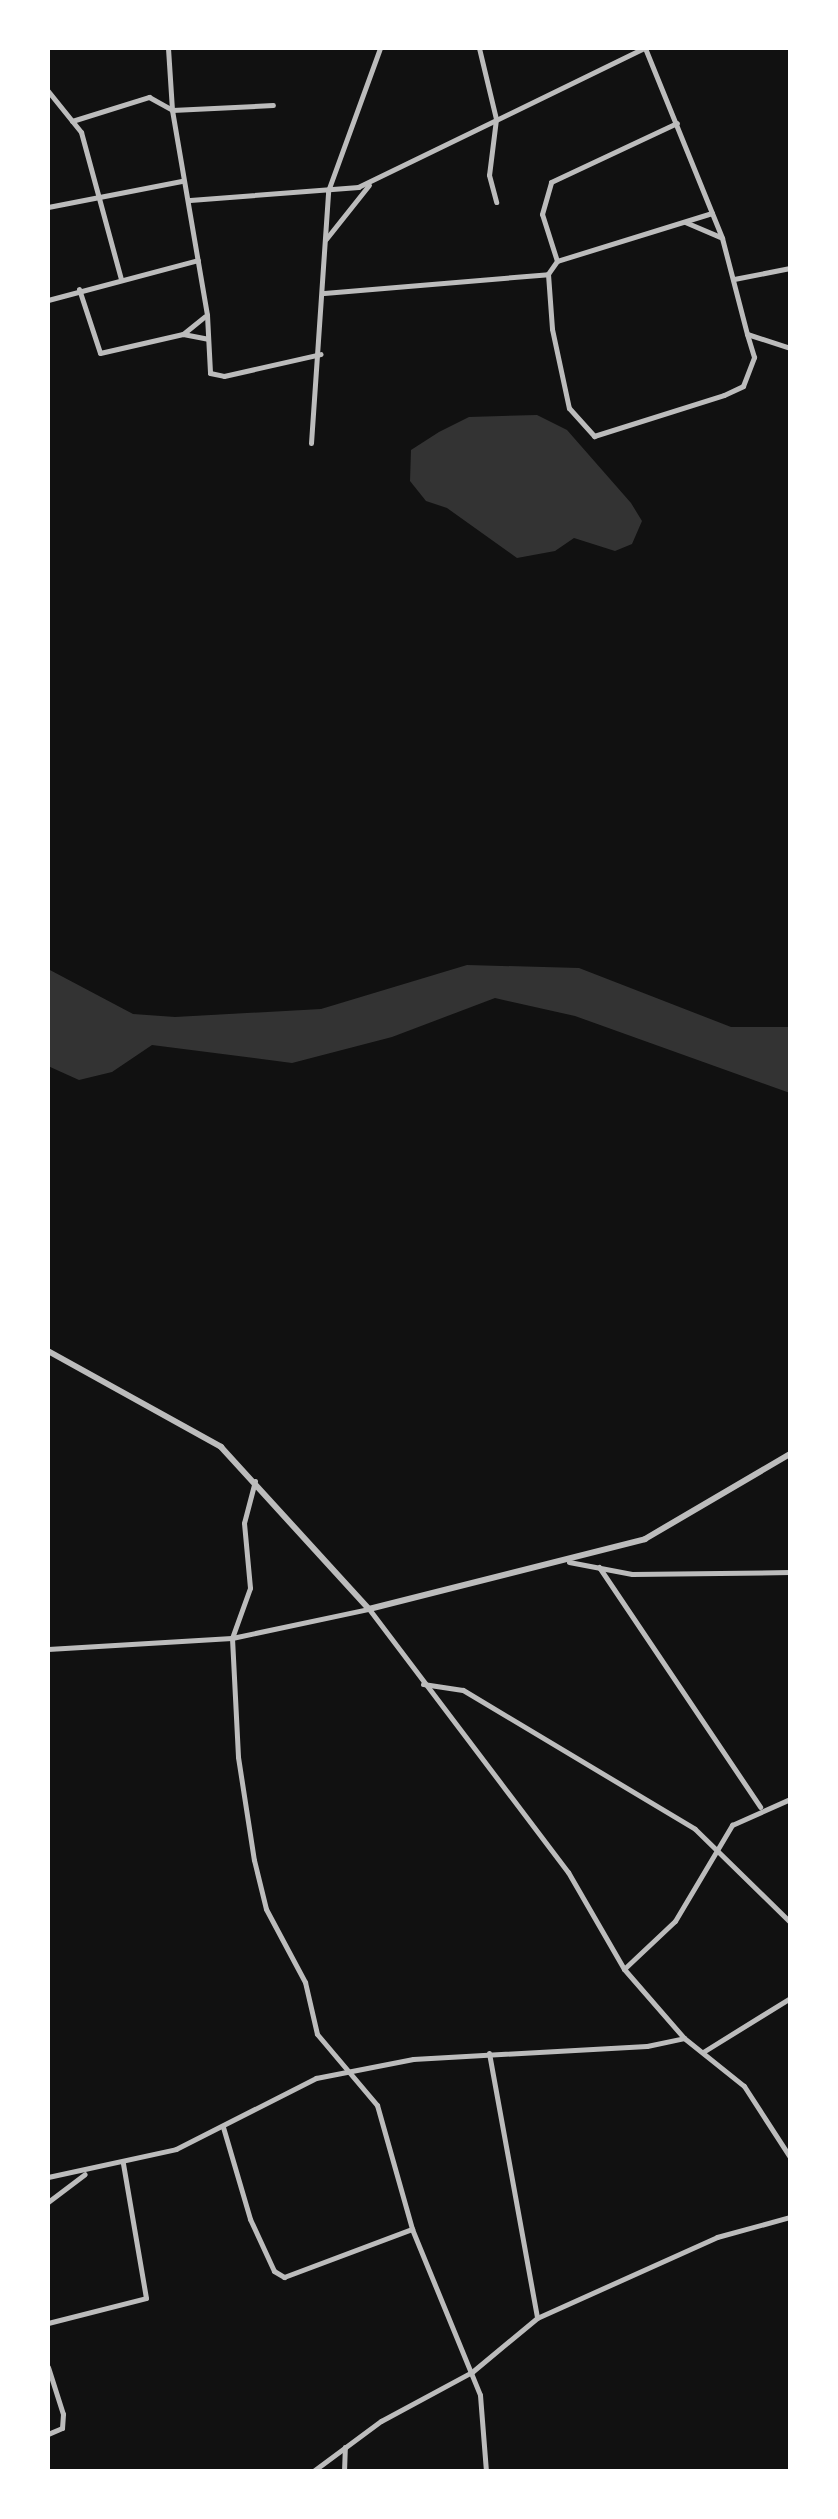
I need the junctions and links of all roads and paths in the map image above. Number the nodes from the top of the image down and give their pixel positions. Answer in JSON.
{"nodes":[{"id":1,"x":168,"y":48,"type":"edge"},
{"id":2,"x":380,"y":48,"type":"edge"},
{"id":3,"x":478,"y":48,"type":"edge"},
{"id":4,"x":644,"y":48,"type":"edge"},
{"id":5,"x":48,"y":91,"type":"edge"},
{"id":6,"x":273,"y":106,"type":"dead end"},
{"id":7,"x":172,"y":110,"type":"junction"},
{"id":8,"x":496,"y":120,"type":"junction"},
{"id":9,"x":72,"y":121,"type":"junction"},
{"id":10,"x":678,"y":122,"type":"junction"},
{"id":11,"x":182,"y":181,"type":"junction"},
{"id":12,"x":370,"y":182,"type":"junction"},
{"id":13,"x":328,"y":191,"type":"junction"},
{"id":14,"x":100,"y":194,"type":"junction"},
{"id":15,"x":188,"y":200,"type":"junction"},
{"id":16,"x":496,"y":202,"type":"dead end"},
{"id":17,"x":48,"y":206,"type":"edge"},
{"id":18,"x":712,"y":214,"type":"junction"},
{"id":19,"x":685,"y":222,"type":"junction"},
{"id":20,"x":722,"y":238,"type":"junction"},
{"id":21,"x":326,"y":239,"type":"junction"},
{"id":22,"x":198,"y":260,"type":"junction"},
{"id":23,"x":556,"y":261,"type":"junction"},
{"id":24,"x":790,"y":268,"type":"edge"},
{"id":25,"x":548,"y":274,"type":"junction"},
{"id":26,"x":121,"y":279,"type":"junction"},
{"id":27,"x":733,"y":279,"type":"junction"},
{"id":28,"x":80,"y":289,"type":"junction"},
{"id":29,"x":324,"y":293,"type":"junction"},
{"id":30,"x":48,"y":300,"type":"edge"},
{"id":31,"x":207,"y":314,"type":"junction"},
{"id":32,"x":184,"y":334,"type":"junction"},
{"id":33,"x":747,"y":334,"type":"junction"},
{"id":34,"x":208,"y":339,"type":"junction"},
{"id":35,"x":790,"y":348,"type":"edge"},
{"id":36,"x":321,"y":354,"type":"junction"},
{"id":37,"x":311,"y":444,"type":"dead end"},
{"id":38,"x":48,"y":1351,"type":"edge"},
{"id":39,"x":790,"y":1454,"type":"edge"},
{"id":40,"x":255,"y":1481,"type":"junction"},
{"id":41,"x":569,"y":1562,"type":"junction"},
{"id":42,"x":600,"y":1568,"type":"junction"},
{"id":43,"x":790,"y":1572,"type":"edge"},
{"id":44,"x":369,"y":1609,"type":"junction"},
{"id":45,"x":232,"y":1638,"type":"junction"},
{"id":46,"x":48,"y":1649,"type":"edge"},
{"id":47,"x":420,"y":1684,"type":"junction"},
{"id":48,"x":790,"y":1800,"type":"edge"},
{"id":49,"x":760,"y":1807,"type":"junction"},
{"id":50,"x":715,"y":1847,"type":"junction"},
{"id":51,"x":790,"y":1922,"type":"edge"},
{"id":52,"x":624,"y":1969,"type":"junction"},
{"id":53,"x":790,"y":1998,"type":"edge"},
{"id":54,"x":684,"y":2038,"type":"junction"},
{"id":55,"x":703,"y":2052,"type":"junction"},
{"id":56,"x":489,"y":2053,"type":"junction"},
{"id":57,"x":354,"y":2071,"type":"junction"},
{"id":58,"x":222,"y":2127,"type":"junction"},
{"id":59,"x":790,"y":2157,"type":"edge"},
{"id":60,"x":123,"y":2163,"type":"junction"},
{"id":61,"x":87,"y":2173,"type":"junction"},
{"id":62,"x":48,"y":2177,"type":"edge"},
{"id":63,"x":48,"y":2202,"type":"edge"},
{"id":64,"x":790,"y":2217,"type":"edge"},
{"id":65,"x":412,"y":2229,"type":"junction"},
{"id":66,"x":537,"y":2318,"type":"junction"},
{"id":67,"x":48,"y":2324,"type":"edge"},
{"id":68,"x":48,"y":2367,"type":"edge"},
{"id":69,"x":472,"y":2372,"type":"junction"},
{"id":70,"x":48,"y":2434,"type":"edge"},
{"id":71,"x":346,"y":2444,"type":"junction"},
{"id":72,"x":312,"y":2472,"type":"edge"},
{"id":73,"x":344,"y":2472,"type":"edge"},
{"id":74,"x":486,"y":2472,"type":"edge"}],
"edges":[{"from":1,"to":7,"type":"street"},
{"from":2,"to":13,"type":"street"},
{"from":3,"to":8,"type":"street"},
{"from":4,"to":8,"type":"street"},
{"from":4,"to":10,"type":"street"},
{"from":5,"to":9,"type":"street"},
{"from":6,"to":7,"type":"street"},
{"from":7,"to":9,"type":"street"},
{"from":7,"to":11,"type":"street"},
{"from":8,"to":12,"type":"street"},
{"from":8,"to":16,"type":"street"},
{"from":9,"to":14,"type":"street"},
{"from":10,"to":18,"type":"street"},
{"from":10,"to":23,"type":"street"},
{"from":11,"to":14,"type":"street"},
{"from":11,"to":15,"type":"street"},
{"from":12,"to":13,"type":"street"},
{"from":12,"to":21,"type":"street"},
{"from":13,"to":15,"type":"street"},
{"from":13,"to":21,"type":"street"},
{"from":14,"to":17,"type":"street"},
{"from":14,"to":26,"type":"street"},
{"from":15,"to":22,"type":"street"},
{"from":18,"to":19,"type":"street"},
{"from":18,"to":20,"type":"street"},
{"from":19,"to":20,"type":"street"},
{"from":19,"to":23,"type":"street"},
{"from":20,"to":27,"type":"street"},
{"from":21,"to":29,"type":"street"},
{"from":22,"to":26,"type":"street"},
{"from":22,"to":31,"type":"street"},
{"from":23,"to":25,"type":"street"},
{"from":24,"to":27,"type":"street"},
{"from":25,"to":29,"type":"street"},
{"from":25,"to":33,"type":"street"},
{"from":26,"to":28,"type":"street"},
{"from":27,"to":33,"type":"street"},
{"from":28,"to":30,"type":"street"},
{"from":28,"to":32,"type":"street"},
{"from":29,"to":36,"type":"street"},
{"from":31,"to":32,"type":"street"},
{"from":31,"to":34,"type":"street"},
{"from":32,"to":34,"type":"street"},
{"from":33,"to":35,"type":"street"},
{"from":34,"to":36,"type":"street"},
{"from":36,"to":37,"type":"street"},
{"from":38,"to":40,"type":"street"},
{"from":39,"to":41,"type":"street"},
{"from":40,"to":44,"type":"street"},
{"from":40,"to":45,"type":"street"},
{"from":41,"to":42,"type":"street"},
{"from":41,"to":44,"type":"street"},
{"from":42,"to":43,"type":"street"},
{"from":42,"to":49,"type":"street"},
{"from":44,"to":45,"type":"street"},
{"from":44,"to":47,"type":"street"},
{"from":45,"to":46,"type":"street"},
{"from":45,"to":57,"type":"street"},
{"from":47,"to":50,"type":"street"},
{"from":47,"to":52,"type":"street"},
{"from":48,"to":49,"type":"street"},
{"from":49,"to":50,"type":"street"},
{"from":50,"to":51,"type":"street"},
{"from":50,"to":52,"type":"street"},
{"from":52,"to":54,"type":"street"},
{"from":53,"to":55,"type":"street"},
{"from":54,"to":55,"type":"street"},
{"from":54,"to":56,"type":"street"},
{"from":55,"to":59,"type":"street"},
{"from":56,"to":57,"type":"street"},
{"from":56,"to":66,"type":"street"},
{"from":57,"to":58,"type":"street"},
{"from":57,"to":65,"type":"street"},
{"from":58,"to":60,"type":"street"},
{"from":58,"to":65,"type":"street"},
{"from":60,"to":61,"type":"street"},
{"from":60,"to":67,"type":"street"},
{"from":61,"to":62,"type":"street"},
{"from":61,"to":63,"type":"street"},
{"from":64,"to":66,"type":"street"},
{"from":65,"to":69,"type":"street"},
{"from":66,"to":69,"type":"street"},
{"from":68,"to":70,"type":"street"},
{"from":69,"to":71,"type":"street"},
{"from":69,"to":74,"type":"street"},
{"from":71,"to":72,"type":"street"},
{"from":71,"to":73,"type":"street"}]}
